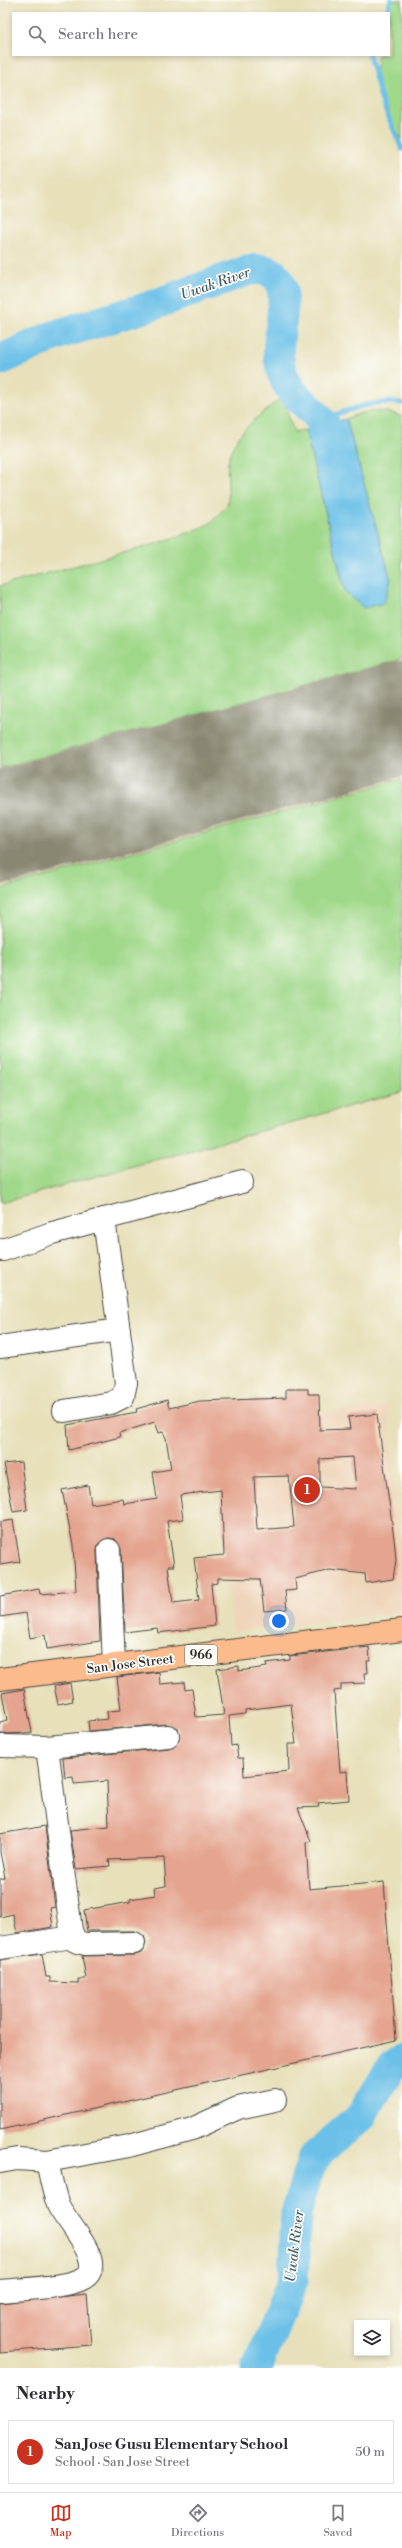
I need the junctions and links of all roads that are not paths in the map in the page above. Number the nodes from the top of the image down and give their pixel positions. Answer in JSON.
{"nodes":[{"id":1,"x":242,"y":1182,"type":"dead end"},
{"id":2,"x":104,"y":1219,"type":"junction"},
{"id":3,"x":3,"y":1250,"type":"dead end"},
{"id":4,"x":118,"y":1330,"type":"junction"},
{"id":5,"x":0,"y":1347,"type":"edge"},
{"id":6,"x":64,"y":1411,"type":"dead end"},
{"id":7,"x":109,"y":1550,"type":"dead end"},
{"id":8,"x":402,"y":1630,"type":"edge"},
{"id":9,"x":114,"y":1665,"type":"junction"},
{"id":10,"x":0,"y":1679,"type":"edge"},
{"id":11,"x":168,"y":1736,"type":"dead end"},
{"id":12,"x":0,"y":1746,"type":"edge"},
{"id":13,"x":47,"y":1747,"type":"junction"},
{"id":14,"x":73,"y":1937,"type":"junction"},
{"id":15,"x":134,"y":1943,"type":"dead end"},
{"id":16,"x":0,"y":1948,"type":"edge"},
{"id":17,"x":275,"y":2100,"type":"dead end"},
{"id":18,"x":47,"y":2161,"type":"junction"},
{"id":19,"x":0,"y":2162,"type":"edge"},
{"id":20,"x":0,"y":2291,"type":"edge"}],
"edges":[{"from":1,"to":2,"type":"street"},
{"from":2,"to":3,"type":"street"},
{"from":2,"to":4,"type":"street"},
{"from":4,"to":5,"type":"street"},
{"from":4,"to":6,"type":"street"},
{"from":7,"to":9,"type":"street"},
{"from":8,"to":9,"type":"main road","name":"San Jose Street","number":"966"},
{"from":9,"to":10,"type":"main road","name":"San Jose Street","number":"966"},
{"from":11,"to":13,"type":"street"},
{"from":12,"to":13,"type":"street"},
{"from":13,"to":14,"type":"street"},
{"from":14,"to":15,"type":"street"},
{"from":14,"to":16,"type":"street"},
{"from":17,"to":18,"type":"street"},
{"from":18,"to":19,"type":"street"},
{"from":18,"to":20,"type":"street"}]}
